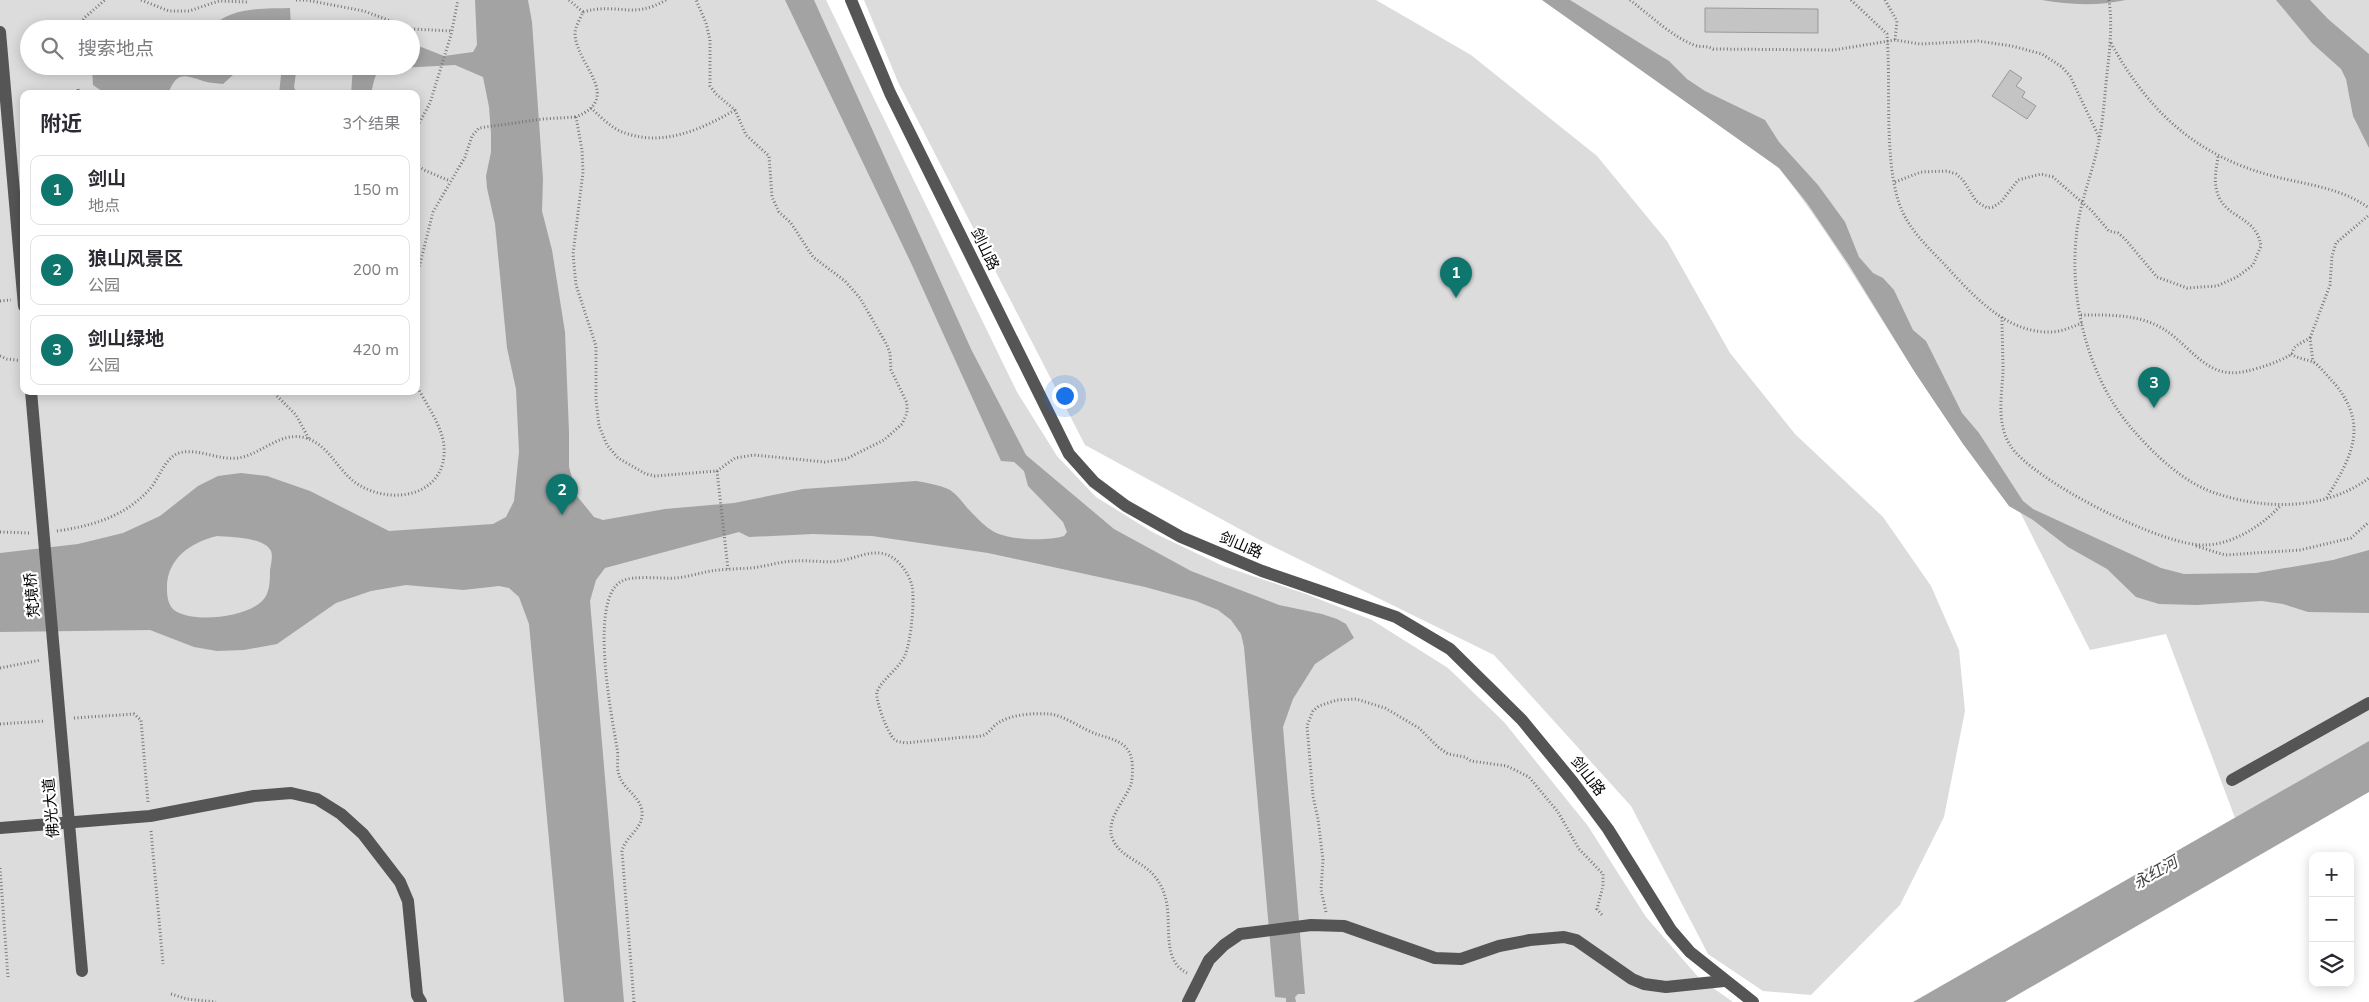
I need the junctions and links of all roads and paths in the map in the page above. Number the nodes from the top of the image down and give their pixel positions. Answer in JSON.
{"nodes":[{"id":1,"x":106,"y":0,"type":"edge"},
{"id":2,"x":141,"y":0,"type":"edge"},
{"id":3,"x":296,"y":0,"type":"edge"},
{"id":4,"x":458,"y":0,"type":"edge"},
{"id":5,"x":569,"y":0,"type":"edge"},
{"id":6,"x":666,"y":0,"type":"edge"},
{"id":7,"x":696,"y":0,"type":"edge"},
{"id":8,"x":851,"y":0,"type":"edge"},
{"id":9,"x":1630,"y":0,"type":"edge"},
{"id":10,"x":1852,"y":0,"type":"edge"},
{"id":11,"x":1885,"y":0,"type":"edge"},
{"id":12,"x":2109,"y":0,"type":"edge"},
{"id":13,"x":249,"y":2,"type":"dead end"},
{"id":14,"x":583,"y":12,"type":"junction"},
{"id":15,"x":83,"y":20,"type":"edge"},
{"id":16,"x":387,"y":20,"type":"edge"},
{"id":17,"x":420,"y":29,"type":"edge"},
{"id":18,"x":452,"y":31,"type":"junction"},
{"id":19,"x":0,"y":32,"type":"edge"},
{"id":20,"x":1895,"y":40,"type":"junction"},
{"id":21,"x":1888,"y":42,"type":"junction"},
{"id":22,"x":2110,"y":42,"type":"junction"},
{"id":23,"x":591,"y":108,"type":"junction"},
{"id":24,"x":734,"y":110,"type":"junction"},
{"id":25,"x":4,"y":114,"type":"edge"},
{"id":26,"x":576,"y":117,"type":"junction"},
{"id":27,"x":420,"y":122,"type":"edge"},
{"id":28,"x":2099,"y":138,"type":"junction"},
{"id":29,"x":2218,"y":156,"type":"junction"},
{"id":30,"x":420,"y":167,"type":"edge"},
{"id":31,"x":450,"y":180,"type":"junction"},
{"id":32,"x":1895,"y":182,"type":"dead end"},
{"id":33,"x":2083,"y":203,"type":"junction"},
{"id":34,"x":2369,"y":208,"type":"edge"},
{"id":35,"x":2369,"y":215,"type":"edge"},
{"id":36,"x":420,"y":264,"type":"edge"},
{"id":37,"x":20,"y":268,"type":"edge"},
{"id":38,"x":2080,"y":315,"type":"junction"},
{"id":39,"x":2002,"y":317,"type":"junction"},
{"id":40,"x":2082,"y":323,"type":"junction"},
{"id":41,"x":2310,"y":338,"type":"junction"},
{"id":42,"x":2292,"y":354,"type":"junction"},
{"id":43,"x":0,"y":356,"type":"edge"},
{"id":44,"x":20,"y":360,"type":"edge"},
{"id":45,"x":2313,"y":362,"type":"junction"},
{"id":46,"x":420,"y":392,"type":"edge"},
{"id":47,"x":31,"y":395,"type":"edge"},
{"id":48,"x":276,"y":395,"type":"edge"},
{"id":49,"x":2356,"y":410,"type":"dead end"},
{"id":50,"x":2359,"y":430,"type":"dead end"},
{"id":51,"x":309,"y":439,"type":"junction"},
{"id":52,"x":717,"y":471,"type":"junction"},
{"id":53,"x":2369,"y":478,"type":"edge"},
{"id":54,"x":2326,"y":499,"type":"junction"},
{"id":55,"x":2281,"y":505,"type":"junction"},
{"id":56,"x":2369,"y":522,"type":"edge"},
{"id":57,"x":0,"y":532,"type":"edge"},
{"id":58,"x":44,"y":538,"type":"junction"},
{"id":59,"x":2193,"y":545,"type":"junction"},
{"id":60,"x":728,"y":569,"type":"junction"},
{"id":61,"x":53,"y":642,"type":"joint"},
{"id":62,"x":54,"y":657,"type":"junction"},
{"id":63,"x":0,"y":668,"type":"edge"},
{"id":64,"x":2369,"y":703,"type":"edge"},
{"id":65,"x":60,"y":719,"type":"junction"},
{"id":66,"x":0,"y":724,"type":"edge"},
{"id":67,"x":2232,"y":780,"type":"dead end"},
{"id":68,"x":150,"y":816,"type":"junction"},
{"id":69,"x":69,"y":823,"type":"junction"},
{"id":70,"x":0,"y":828,"type":"edge"},
{"id":71,"x":0,"y":868,"type":"edge"},
{"id":72,"x":1602,"y":915,"type":"dead end"},
{"id":73,"x":1328,"y":926,"type":"junction"},
{"id":74,"x":163,"y":964,"type":"dead end"},
{"id":75,"x":82,"y":971,"type":"dead end"},
{"id":76,"x":8,"y":976,"type":"dead end"},
{"id":77,"x":1198,"y":980,"type":"junction"},
{"id":78,"x":1724,"y":981,"type":"junction"},
{"id":79,"x":171,"y":994,"type":"dead end"},
{"id":80,"x":216,"y":1002,"type":"edge"},
{"id":81,"x":421,"y":1002,"type":"edge"},
{"id":82,"x":634,"y":1002,"type":"edge"},
{"id":83,"x":1188,"y":1002,"type":"edge"},
{"id":84,"x":1753,"y":1002,"type":"edge"}],
"edges":[{"from":1,"to":15,"type":"path"},
{"from":2,"to":13,"type":"path"},
{"from":3,"to":16,"type":"path"},
{"from":4,"to":18,"type":"path"},
{"from":5,"to":14,"type":"path"},
{"from":6,"to":14,"type":"path"},
{"from":7,"to":24,"type":"path"},
{"from":8,"to":78,"type":"street","name":"剑山路"},
{"from":9,"to":21,"type":"path"},
{"from":10,"to":21,"type":"path"},
{"from":11,"to":20,"type":"path"},
{"from":12,"to":22,"type":"path"},
{"from":14,"to":23,"type":"path"},
{"from":17,"to":18,"type":"path"},
{"from":18,"to":27,"type":"path"},
{"from":19,"to":25,"type":"street"},
{"from":20,"to":21,"type":"path"},
{"from":20,"to":28,"type":"path"},
{"from":21,"to":39,"type":"path"},
{"from":22,"to":28,"type":"path"},
{"from":22,"to":29,"type":"path"},
{"from":23,"to":24,"type":"path"},
{"from":23,"to":26,"type":"path"},
{"from":24,"to":52,"type":"path"},
{"from":25,"to":37,"type":"street"},
{"from":26,"to":31,"type":"path"},
{"from":26,"to":52,"type":"path"},
{"from":28,"to":33,"type":"path"},
{"from":29,"to":33,"type":"path"},
{"from":29,"to":34,"type":"path"},
{"from":30,"to":31,"type":"path"},
{"from":31,"to":36,"type":"path"},
{"from":32,"to":33,"type":"path"},
{"from":33,"to":38,"type":"path"},
{"from":35,"to":41,"type":"path"},
{"from":38,"to":40,"type":"path"},
{"from":38,"to":42,"type":"path"},
{"from":39,"to":40,"type":"path"},
{"from":39,"to":59,"type":"path"},
{"from":40,"to":55,"type":"path"},
{"from":41,"to":42,"type":"path"},
{"from":41,"to":45,"type":"path"},
{"from":42,"to":45,"type":"path"},
{"from":43,"to":44,"type":"path"},
{"from":45,"to":49,"type":"path"},
{"from":46,"to":51,"type":"path"},
{"from":47,"to":58,"type":"street"},
{"from":48,"to":51,"type":"path"},
{"from":50,"to":54,"type":"path"},
{"from":51,"to":58,"type":"path"},
{"from":52,"to":60,"type":"path"},
{"from":53,"to":54,"type":"path"},
{"from":54,"to":55,"type":"path"},
{"from":55,"to":59,"type":"path"},
{"from":56,"to":59,"type":"path"},
{"from":57,"to":58,"type":"path"},
{"from":58,"to":61,"type":"street","name":"梵境桥"},
{"from":60,"to":77,"type":"path"},
{"from":60,"to":82,"type":"path"},
{"from":61,"to":62,"type":"street","name":"佛光大道"},
{"from":62,"to":63,"type":"path"},
{"from":62,"to":65,"type":"street","name":"佛光大道"},
{"from":64,"to":67,"type":"street"},
{"from":65,"to":66,"type":"path"},
{"from":65,"to":68,"type":"path"},
{"from":65,"to":69,"type":"street","name":"佛光大道"},
{"from":68,"to":69,"type":"street"},
{"from":68,"to":74,"type":"path"},
{"from":68,"to":81,"type":"street"},
{"from":69,"to":70,"type":"street"},
{"from":69,"to":75,"type":"street","name":"佛光大道"},
{"from":71,"to":76,"type":"path"},
{"from":72,"to":73,"type":"path"},
{"from":73,"to":77,"type":"street"},
{"from":73,"to":78,"type":"street"},
{"from":77,"to":83,"type":"street"},
{"from":78,"to":84,"type":"street","name":"剑山路"},
{"from":79,"to":80,"type":"path"}]}
